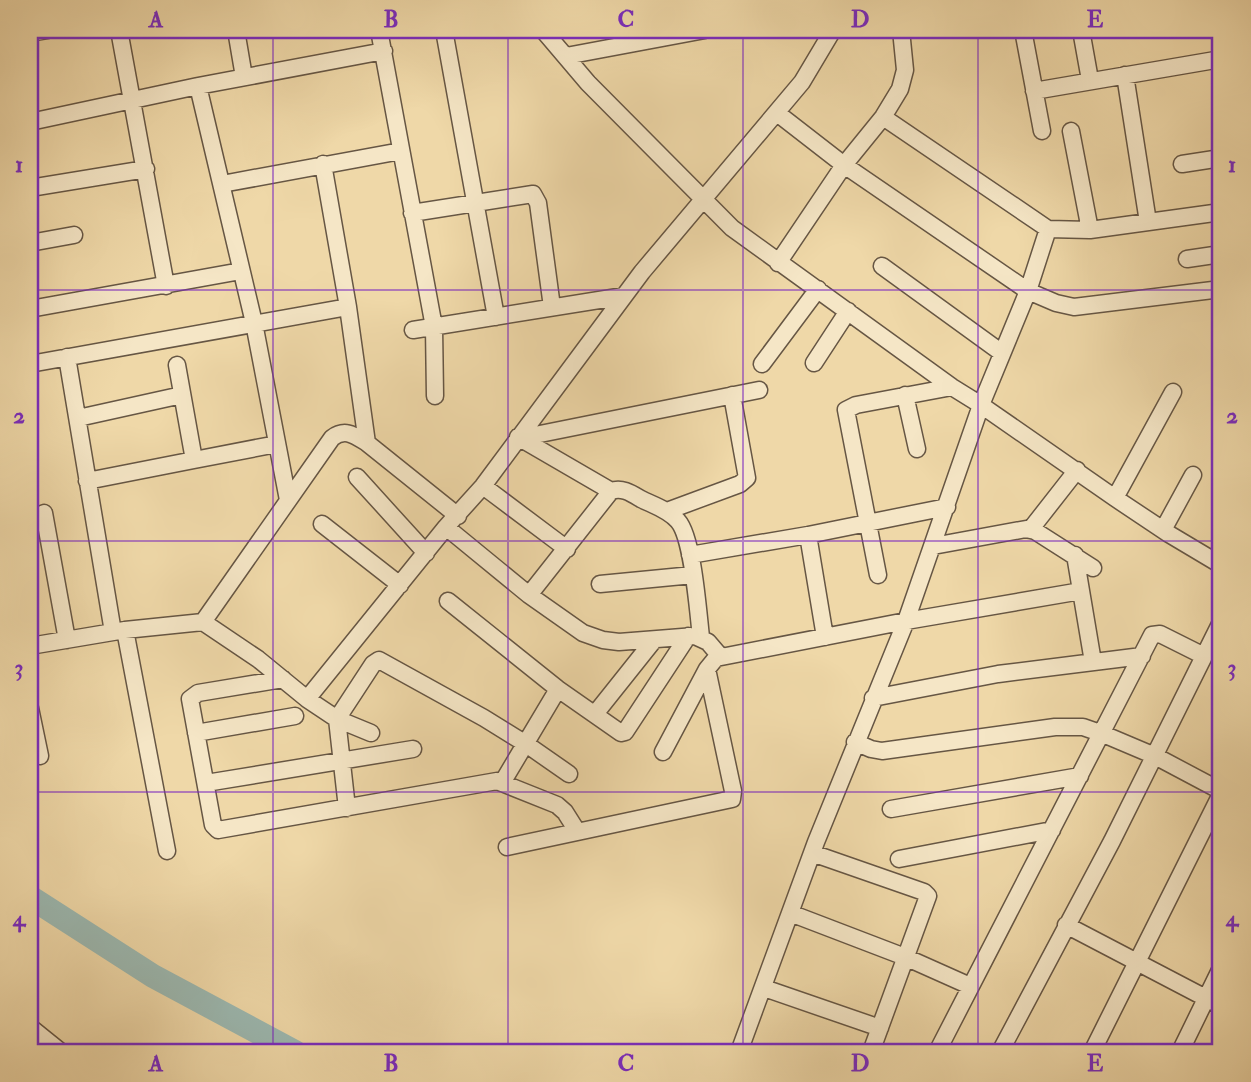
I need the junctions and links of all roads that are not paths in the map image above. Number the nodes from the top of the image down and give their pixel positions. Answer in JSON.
{"nodes":[{"id":1,"x":119,"y":30,"type":"edge"},
{"id":2,"x":236,"y":30,"type":"edge"},
{"id":3,"x":379,"y":30,"type":"edge"},
{"id":4,"x":444,"y":30,"type":"edge"},
{"id":5,"x":543,"y":30,"type":"edge"},
{"id":6,"x":705,"y":30,"type":"edge"},
{"id":7,"x":833,"y":30,"type":"edge"},
{"id":8,"x":901,"y":30,"type":"edge"},
{"id":9,"x":1023,"y":30,"type":"edge"},
{"id":10,"x":1081,"y":30,"type":"edge"},
{"id":11,"x":384,"y":51,"type":"junction"},
{"id":12,"x":566,"y":56,"type":"junction"},
{"id":13,"x":1221,"y":59,"type":"edge"},
{"id":14,"x":1125,"y":75,"type":"junction"},
{"id":15,"x":244,"y":78,"type":"junction"},
{"id":16,"x":1090,"y":80,"type":"junction"},
{"id":17,"x":198,"y":86,"type":"junction"},
{"id":18,"x":1034,"y":91,"type":"junction"},
{"id":19,"x":132,"y":101,"type":"junction"},
{"id":20,"x":777,"y":113,"type":"junction"},
{"id":21,"x":883,"y":117,"type":"junction"},
{"id":22,"x":30,"y":122,"type":"edge"},
{"id":23,"x":1042,"y":131,"type":"dead end"},
{"id":24,"x":1071,"y":131,"type":"dead end"},
{"id":25,"x":401,"y":151,"type":"junction"},
{"id":26,"x":1221,"y":158,"type":"edge"},
{"id":27,"x":323,"y":164,"type":"junction"},
{"id":28,"x":1182,"y":164,"type":"dead end"},
{"id":29,"x":844,"y":165,"type":"junction"},
{"id":30,"x":146,"y":169,"type":"junction"},
{"id":31,"x":222,"y":184,"type":"junction"},
{"id":32,"x":30,"y":188,"type":"edge"},
{"id":33,"x":703,"y":200,"type":"junction"},
{"id":34,"x":477,"y":202,"type":"junction"},
{"id":35,"x":412,"y":212,"type":"junction"},
{"id":36,"x":1221,"y":212,"type":"edge"},
{"id":37,"x":1148,"y":222,"type":"junction"},
{"id":38,"x":1048,"y":229,"type":"junction"},
{"id":39,"x":1090,"y":230,"type":"junction"},
{"id":40,"x":74,"y":234,"type":"dead end"},
{"id":41,"x":30,"y":243,"type":"edge"},
{"id":42,"x":1221,"y":254,"type":"edge"},
{"id":43,"x":1187,"y":259,"type":"dead end"},
{"id":44,"x":778,"y":262,"type":"junction"},
{"id":45,"x":882,"y":266,"type":"dead end"},
{"id":46,"x":242,"y":271,"type":"junction"},
{"id":47,"x":166,"y":286,"type":"junction"},
{"id":48,"x":818,"y":289,"type":"junction"},
{"id":49,"x":1221,"y":289,"type":"edge"},
{"id":50,"x":1028,"y":291,"type":"junction"},
{"id":51,"x":624,"y":296,"type":"junction"},
{"id":52,"x":348,"y":307,"type":"junction"},
{"id":53,"x":552,"y":307,"type":"junction"},
{"id":54,"x":30,"y":309,"type":"edge"},
{"id":55,"x":848,"y":311,"type":"junction"},
{"id":56,"x":496,"y":317,"type":"junction"},
{"id":57,"x":254,"y":323,"type":"junction"},
{"id":58,"x":434,"y":327,"type":"junction"},
{"id":59,"x":413,"y":330,"type":"dead end"},
{"id":60,"x":1002,"y":353,"type":"junction"},
{"id":61,"x":67,"y":357,"type":"junction"},
{"id":62,"x":814,"y":362,"type":"dead end"},
{"id":63,"x":30,"y":364,"type":"edge"},
{"id":64,"x":762,"y":364,"type":"dead end"},
{"id":65,"x":177,"y":365,"type":"dead end"},
{"id":66,"x":952,"y":387,"type":"junction"},
{"id":67,"x":759,"y":390,"type":"dead end"},
{"id":68,"x":1173,"y":392,"type":"dead end"},
{"id":69,"x":183,"y":395,"type":"junction"},
{"id":70,"x":732,"y":395,"type":"junction"},
{"id":71,"x":905,"y":395,"type":"junction"},
{"id":72,"x":435,"y":396,"type":"dead end"},
{"id":73,"x":981,"y":405,"type":"junction"},
{"id":74,"x":78,"y":418,"type":"junction"},
{"id":75,"x":519,"y":438,"type":"junction"},
{"id":76,"x":367,"y":443,"type":"junction"},
{"id":77,"x":277,"y":444,"type":"junction"},
{"id":78,"x":917,"y":449,"type":"dead end"},
{"id":79,"x":194,"y":460,"type":"junction"},
{"id":80,"x":1077,"y":470,"type":"junction"},
{"id":81,"x":1193,"y":475,"type":"dead end"},
{"id":82,"x":357,"y":477,"type":"dead end"},
{"id":83,"x":87,"y":481,"type":"junction"},
{"id":84,"x":483,"y":486,"type":"junction"},
{"id":85,"x":611,"y":491,"type":"junction"},
{"id":86,"x":1115,"y":499,"type":"junction"},
{"id":87,"x":288,"y":500,"type":"junction"},
{"id":88,"x":947,"y":506,"type":"junction"},
{"id":89,"x":667,"y":512,"type":"junction"},
{"id":90,"x":44,"y":513,"type":"dead end"},
{"id":91,"x":452,"y":522,"type":"junction"},
{"id":92,"x":867,"y":522,"type":"junction"},
{"id":93,"x":322,"y":524,"type":"dead end"},
{"id":94,"x":1030,"y":530,"type":"junction"},
{"id":95,"x":1163,"y":530,"type":"junction"},
{"id":96,"x":808,"y":535,"type":"junction"},
{"id":97,"x":933,"y":546,"type":"junction"},
{"id":98,"x":567,"y":550,"type":"junction"},
{"id":99,"x":426,"y":552,"type":"junction"},
{"id":100,"x":690,"y":555,"type":"junction"},
{"id":101,"x":1075,"y":555,"type":"junction"},
{"id":102,"x":1221,"y":565,"type":"edge"},
{"id":103,"x":1093,"y":568,"type":"dead end"},
{"id":104,"x":693,"y":575,"type":"junction"},
{"id":105,"x":878,"y":575,"type":"dead end"},
{"id":106,"x":600,"y":584,"type":"dead end"},
{"id":107,"x":400,"y":585,"type":"junction"},
{"id":108,"x":1081,"y":591,"type":"junction"},
{"id":109,"x":529,"y":595,"type":"junction"},
{"id":110,"x":448,"y":601,"type":"dead end"},
{"id":111,"x":906,"y":621,"type":"junction"},
{"id":112,"x":203,"y":622,"type":"junction"},
{"id":113,"x":1221,"y":622,"type":"edge"},
{"id":114,"x":119,"y":631,"type":"junction"},
{"id":115,"x":694,"y":636,"type":"junction"},
{"id":116,"x":825,"y":637,"type":"junction"},
{"id":117,"x":67,"y":640,"type":"junction"},
{"id":118,"x":654,"y":640,"type":"junction"},
{"id":119,"x":30,"y":646,"type":"edge"},
{"id":120,"x":720,"y":656,"type":"junction"},
{"id":121,"x":1142,"y":656,"type":"junction"},
{"id":122,"x":1204,"y":656,"type":"junction"},
{"id":123,"x":1093,"y":662,"type":"junction"},
{"id":124,"x":707,"y":669,"type":"junction"},
{"id":125,"x":283,"y":679,"type":"junction"},
{"id":126,"x":558,"y":689,"type":"junction"},
{"id":127,"x":873,"y":698,"type":"junction"},
{"id":128,"x":307,"y":699,"type":"junction"},
{"id":129,"x":30,"y":708,"type":"edge"},
{"id":130,"x":595,"y":714,"type":"junction"},
{"id":131,"x":295,"y":716,"type":"dead end"},
{"id":132,"x":337,"y":719,"type":"junction"},
{"id":133,"x":197,"y":733,"type":"junction"},
{"id":134,"x":371,"y":733,"type":"dead end"},
{"id":135,"x":1103,"y":734,"type":"junction"},
{"id":136,"x":855,"y":742,"type":"junction"},
{"id":137,"x":526,"y":744,"type":"junction"},
{"id":138,"x":413,"y":749,"type":"dead end"},
{"id":139,"x":663,"y":752,"type":"dead end"},
{"id":140,"x":40,"y":756,"type":"dead end"},
{"id":141,"x":1155,"y":756,"type":"junction"},
{"id":142,"x":342,"y":762,"type":"junction"},
{"id":143,"x":569,"y":774,"type":"dead end"},
{"id":144,"x":1080,"y":776,"type":"junction"},
{"id":145,"x":206,"y":783,"type":"junction"},
{"id":146,"x":502,"y":783,"type":"junction"},
{"id":147,"x":1221,"y":793,"type":"edge"},
{"id":148,"x":347,"y":808,"type":"junction"},
{"id":149,"x":891,"y":809,"type":"dead end"},
{"id":150,"x":577,"y":831,"type":"junction"},
{"id":151,"x":1052,"y":831,"type":"junction"},
{"id":152,"x":507,"y":847,"type":"dead end"},
{"id":153,"x":167,"y":851,"type":"dead end"},
{"id":154,"x":812,"y":853,"type":"junction"},
{"id":155,"x":899,"y":859,"type":"dead end"},
{"id":156,"x":790,"y":913,"type":"junction"},
{"id":157,"x":1066,"y":925,"type":"junction"},
{"id":158,"x":905,"y":957,"type":"junction"},
{"id":159,"x":1136,"y":963,"type":"junction"},
{"id":160,"x":1221,"y":968,"type":"edge"},
{"id":161,"x":970,"y":986,"type":"junction"},
{"id":162,"x":764,"y":988,"type":"junction"},
{"id":163,"x":1214,"y":1002,"type":"edge"},
{"id":164,"x":30,"y":1027,"type":"edge"},
{"id":165,"x":880,"y":1028,"type":"junction"},
{"id":166,"x":61,"y":1052,"type":"edge"},
{"id":167,"x":739,"y":1052,"type":"edge"},
{"id":168,"x":871,"y":1052,"type":"edge"},
{"id":169,"x":937,"y":1052,"type":"edge"},
{"id":170,"x":1000,"y":1052,"type":"edge"},
{"id":171,"x":1092,"y":1052,"type":"edge"},
{"id":172,"x":1180,"y":1052,"type":"edge"}],
"edges":[{"from":1,"to":19,"type":"street"},
{"from":2,"to":15,"type":"street"},
{"from":3,"to":11,"type":"street"},
{"from":4,"to":34,"type":"street"},
{"from":5,"to":12,"type":"street"},
{"from":6,"to":12,"type":"street"},
{"from":7,"to":20,"type":"street"},
{"from":8,"to":21,"type":"street"},
{"from":9,"to":18,"type":"street"},
{"from":10,"to":16,"type":"street"},
{"from":11,"to":15,"type":"street"},
{"from":11,"to":25,"type":"street"},
{"from":12,"to":33,"type":"street"},
{"from":13,"to":14,"type":"street"},
{"from":14,"to":16,"type":"street"},
{"from":14,"to":37,"type":"street"},
{"from":15,"to":17,"type":"street"},
{"from":16,"to":18,"type":"street"},
{"from":17,"to":19,"type":"street"},
{"from":17,"to":31,"type":"street"},
{"from":18,"to":23,"type":"street"},
{"from":19,"to":22,"type":"street"},
{"from":19,"to":30,"type":"street"},
{"from":20,"to":29,"type":"street"},
{"from":20,"to":33,"type":"street"},
{"from":21,"to":29,"type":"street"},
{"from":21,"to":38,"type":"street"},
{"from":24,"to":39,"type":"street"},
{"from":25,"to":27,"type":"street"},
{"from":25,"to":35,"type":"street"},
{"from":26,"to":28,"type":"street"},
{"from":27,"to":31,"type":"street"},
{"from":27,"to":52,"type":"street"},
{"from":29,"to":44,"type":"street"},
{"from":29,"to":50,"type":"street"},
{"from":30,"to":32,"type":"street"},
{"from":30,"to":47,"type":"street"},
{"from":31,"to":46,"type":"street"},
{"from":33,"to":44,"type":"street"},
{"from":33,"to":51,"type":"street"},
{"from":34,"to":35,"type":"street"},
{"from":34,"to":53,"type":"street"},
{"from":34,"to":56,"type":"street"},
{"from":35,"to":58,"type":"street"},
{"from":36,"to":37,"type":"street"},
{"from":37,"to":39,"type":"street"},
{"from":38,"to":39,"type":"street"},
{"from":38,"to":50,"type":"street"},
{"from":40,"to":41,"type":"street"},
{"from":42,"to":43,"type":"street"},
{"from":44,"to":48,"type":"street"},
{"from":45,"to":60,"type":"street"},
{"from":46,"to":47,"type":"street"},
{"from":46,"to":57,"type":"street"},
{"from":47,"to":54,"type":"street"},
{"from":48,"to":55,"type":"street"},
{"from":48,"to":64,"type":"street"},
{"from":49,"to":50,"type":"street"},
{"from":50,"to":60,"type":"street"},
{"from":51,"to":53,"type":"street"},
{"from":51,"to":75,"type":"street"},
{"from":52,"to":57,"type":"street"},
{"from":52,"to":76,"type":"street"},
{"from":53,"to":56,"type":"street"},
{"from":55,"to":62,"type":"street"},
{"from":55,"to":66,"type":"street"},
{"from":56,"to":58,"type":"street"},
{"from":57,"to":61,"type":"street"},
{"from":57,"to":77,"type":"street"},
{"from":58,"to":59,"type":"street"},
{"from":58,"to":72,"type":"street"},
{"from":60,"to":73,"type":"street"},
{"from":61,"to":63,"type":"street"},
{"from":61,"to":74,"type":"street"},
{"from":65,"to":69,"type":"street"},
{"from":66,"to":71,"type":"street"},
{"from":66,"to":73,"type":"street"},
{"from":67,"to":70,"type":"street"},
{"from":68,"to":86,"type":"street"},
{"from":69,"to":74,"type":"street"},
{"from":69,"to":79,"type":"street"},
{"from":70,"to":75,"type":"street"},
{"from":70,"to":89,"type":"street"},
{"from":71,"to":78,"type":"street"},
{"from":71,"to":92,"type":"street"},
{"from":73,"to":80,"type":"street"},
{"from":73,"to":88,"type":"street"},
{"from":74,"to":83,"type":"street"},
{"from":75,"to":84,"type":"street"},
{"from":75,"to":85,"type":"street"},
{"from":76,"to":87,"type":"street"},
{"from":76,"to":91,"type":"street"},
{"from":77,"to":79,"type":"street"},
{"from":77,"to":87,"type":"street"},
{"from":79,"to":83,"type":"street"},
{"from":80,"to":86,"type":"street"},
{"from":80,"to":94,"type":"street"},
{"from":81,"to":95,"type":"street"},
{"from":82,"to":99,"type":"street"},
{"from":83,"to":114,"type":"street"},
{"from":84,"to":91,"type":"street"},
{"from":84,"to":98,"type":"street"},
{"from":85,"to":89,"type":"street"},
{"from":85,"to":98,"type":"street"},
{"from":86,"to":95,"type":"street"},
{"from":87,"to":112,"type":"street"},
{"from":88,"to":92,"type":"street"},
{"from":88,"to":97,"type":"street"},
{"from":89,"to":100,"type":"street"},
{"from":90,"to":117,"type":"street"},
{"from":91,"to":99,"type":"street"},
{"from":91,"to":109,"type":"street"},
{"from":92,"to":96,"type":"street"},
{"from":92,"to":105,"type":"street"},
{"from":93,"to":107,"type":"street"},
{"from":94,"to":97,"type":"street"},
{"from":94,"to":101,"type":"street"},
{"from":95,"to":102,"type":"street"},
{"from":96,"to":100,"type":"street"},
{"from":96,"to":116,"type":"street"},
{"from":97,"to":111,"type":"street"},
{"from":98,"to":109,"type":"street"},
{"from":99,"to":107,"type":"street"},
{"from":100,"to":104,"type":"street"},
{"from":101,"to":103,"type":"street"},
{"from":101,"to":108,"type":"street"},
{"from":104,"to":106,"type":"street"},
{"from":104,"to":115,"type":"street"},
{"from":107,"to":128,"type":"street"},
{"from":108,"to":111,"type":"street"},
{"from":108,"to":123,"type":"street"},
{"from":109,"to":118,"type":"street"},
{"from":110,"to":126,"type":"street"},
{"from":111,"to":116,"type":"street"},
{"from":111,"to":127,"type":"street"},
{"from":112,"to":114,"type":"street"},
{"from":112,"to":125,"type":"street"},
{"from":113,"to":122,"type":"street"},
{"from":114,"to":117,"type":"street"},
{"from":114,"to":153,"type":"street"},
{"from":115,"to":118,"type":"street"},
{"from":115,"to":120,"type":"street"},
{"from":115,"to":130,"type":"street"},
{"from":116,"to":120,"type":"street"},
{"from":117,"to":119,"type":"street"},
{"from":118,"to":130,"type":"street"},
{"from":120,"to":124,"type":"street"},
{"from":121,"to":122,"type":"street"},
{"from":121,"to":123,"type":"street"},
{"from":121,"to":135,"type":"street"},
{"from":122,"to":141,"type":"street"},
{"from":123,"to":127,"type":"street"},
{"from":124,"to":139,"type":"street"},
{"from":124,"to":150,"type":"street"},
{"from":125,"to":128,"type":"street"},
{"from":125,"to":133,"type":"street"},
{"from":126,"to":130,"type":"street"},
{"from":126,"to":137,"type":"street"},
{"from":127,"to":136,"type":"street"},
{"from":128,"to":132,"type":"street"},
{"from":129,"to":140,"type":"street"},
{"from":131,"to":133,"type":"street"},
{"from":132,"to":134,"type":"street"},
{"from":132,"to":137,"type":"street"},
{"from":132,"to":142,"type":"street"},
{"from":133,"to":145,"type":"street"},
{"from":135,"to":136,"type":"street"},
{"from":135,"to":141,"type":"street"},
{"from":135,"to":144,"type":"street"},
{"from":136,"to":154,"type":"street"},
{"from":137,"to":143,"type":"street"},
{"from":137,"to":146,"type":"street"},
{"from":138,"to":142,"type":"street"},
{"from":141,"to":147,"type":"street"},
{"from":141,"to":157,"type":"street"},
{"from":142,"to":145,"type":"street"},
{"from":142,"to":148,"type":"street"},
{"from":144,"to":149,"type":"street"},
{"from":144,"to":151,"type":"street"},
{"from":145,"to":148,"type":"street"},
{"from":146,"to":148,"type":"street"},
{"from":146,"to":150,"type":"street"},
{"from":147,"to":159,"type":"street"},
{"from":150,"to":152,"type":"street"},
{"from":151,"to":155,"type":"street"},
{"from":151,"to":161,"type":"street"},
{"from":154,"to":156,"type":"street"},
{"from":154,"to":158,"type":"street"},
{"from":156,"to":158,"type":"street"},
{"from":156,"to":162,"type":"street"},
{"from":157,"to":159,"type":"street"},
{"from":157,"to":170,"type":"street"},
{"from":158,"to":161,"type":"street"},
{"from":158,"to":165,"type":"street"},
{"from":159,"to":163,"type":"street"},
{"from":159,"to":171,"type":"street"},
{"from":160,"to":163,"type":"street"},
{"from":161,"to":169,"type":"street"},
{"from":162,"to":165,"type":"street"},
{"from":162,"to":167,"type":"street"},
{"from":163,"to":172,"type":"street"},
{"from":164,"to":166,"type":"street"},
{"from":165,"to":168,"type":"street"}]}
